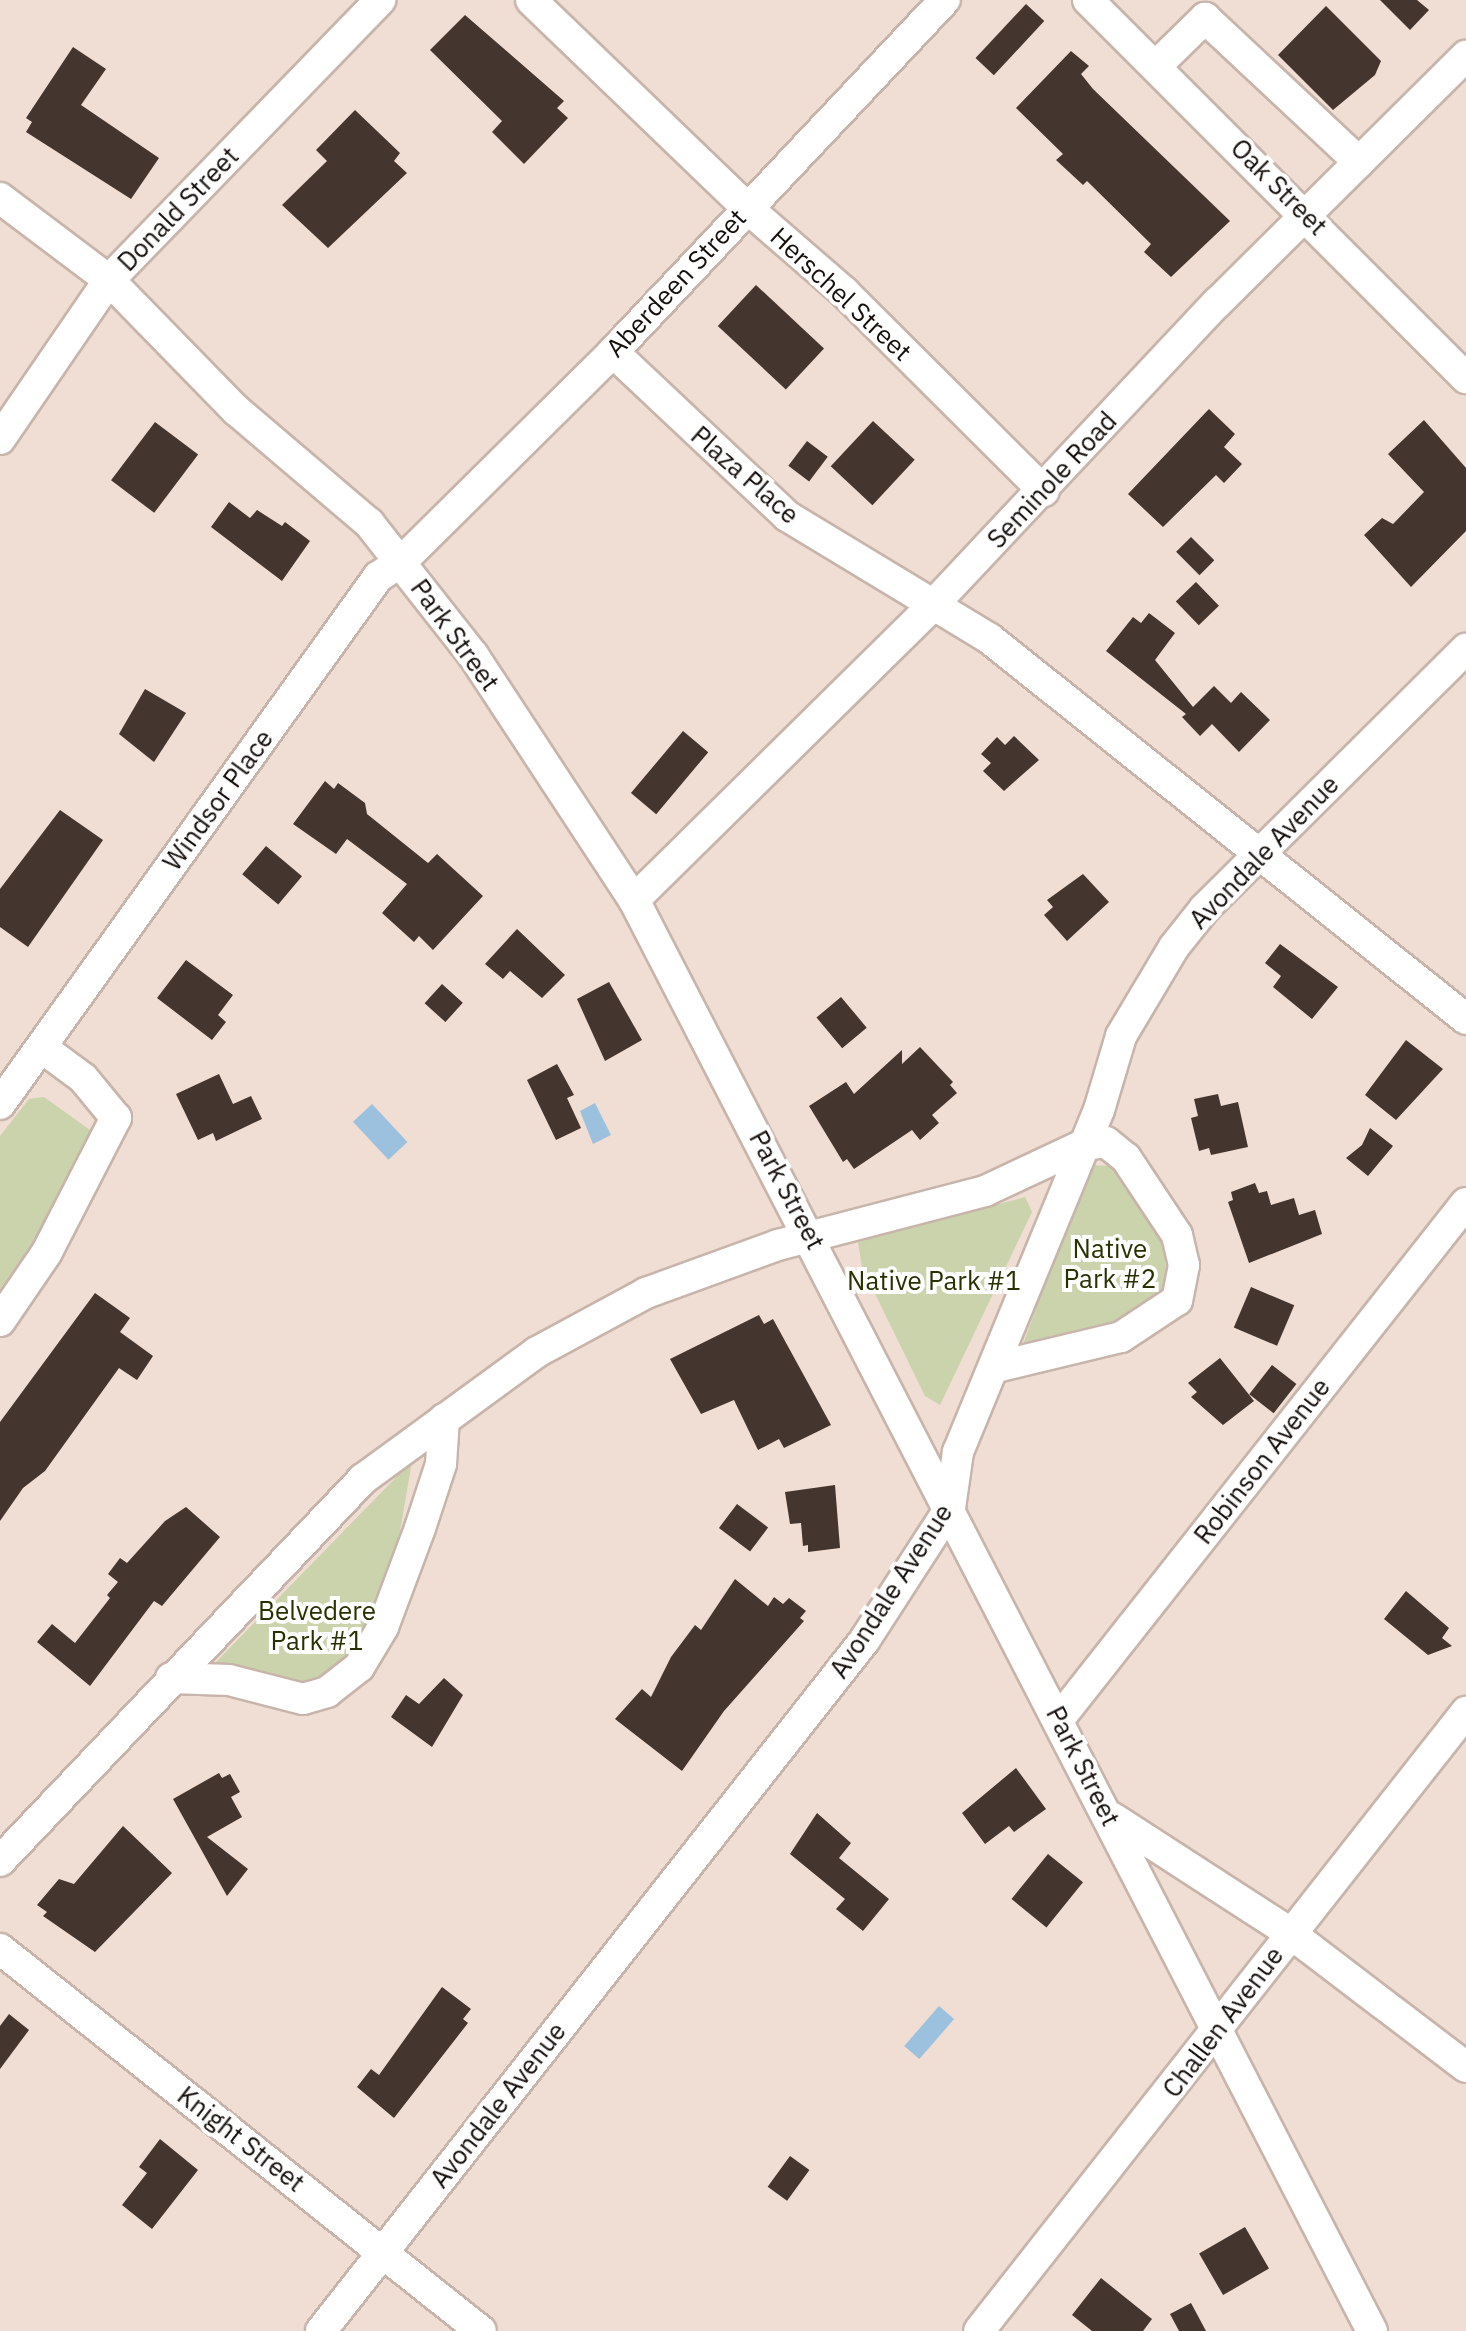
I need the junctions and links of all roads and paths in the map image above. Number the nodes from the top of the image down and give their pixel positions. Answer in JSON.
{"nodes":[{"id":1,"x":380,"y":0,"type":"edge"},
{"id":2,"x":531,"y":0,"type":"edge"},
{"id":3,"x":945,"y":0,"type":"edge"},
{"id":4,"x":1088,"y":0,"type":"edge"},
{"id":5,"x":1466,"y":56,"type":"edge"},
{"id":6,"x":1156,"y":66,"type":"junction"},
{"id":7,"x":1359,"y":162,"type":"junction"},
{"id":8,"x":0,"y":198,"type":"edge"},
{"id":9,"x":746,"y":207,"type":"junction"},
{"id":10,"x":1307,"y":214,"type":"junction"},
{"id":11,"x":109,"y":280,"type":"junction"},
{"id":12,"x":613,"y":352,"type":"junction"},
{"id":13,"x":1466,"y":378,"type":"edge"},
{"id":14,"x":0,"y":439,"type":"edge"},
{"id":15,"x":1044,"y":491,"type":"junction"},
{"id":16,"x":402,"y":561,"type":"junction"},
{"id":17,"x":933,"y":605,"type":"junction"},
{"id":18,"x":1466,"y":649,"type":"edge"},
{"id":19,"x":1258,"y":855,"type":"junction"},
{"id":20,"x":634,"y":900,"type":"junction"},
{"id":21,"x":1466,"y":1019,"type":"edge"},
{"id":22,"x":41,"y":1047,"type":"junction"},
{"id":23,"x":0,"y":1104,"type":"edge"},
{"id":24,"x":1083,"y":1145,"type":"junction"},
{"id":25,"x":1466,"y":1203,"type":"edge"},
{"id":26,"x":813,"y":1239,"type":"junction"},
{"id":27,"x":0,"y":1321,"type":"edge"},
{"id":28,"x":996,"y":1367,"type":"junction"},
{"id":29,"x":444,"y":1419,"type":"junction"},
{"id":30,"x":950,"y":1508,"type":"junction"},
{"id":31,"x":171,"y":1678,"type":"junction"},
{"id":32,"x":1466,"y":1712,"type":"edge"},
{"id":33,"x":1059,"y":1719,"type":"junction"},
{"id":34,"x":1109,"y":1816,"type":"junction"},
{"id":35,"x":0,"y":1861,"type":"edge"},
{"id":36,"x":1290,"y":1933,"type":"junction"},
{"id":37,"x":0,"y":1949,"type":"edge"},
{"id":38,"x":1220,"y":2030,"type":"junction"},
{"id":39,"x":1466,"y":2067,"type":"edge"},
{"id":40,"x":382,"y":2252,"type":"junction"},
{"id":41,"x":321,"y":2331,"type":"edge"},
{"id":42,"x":481,"y":2331,"type":"edge"},
{"id":43,"x":979,"y":2331,"type":"edge"},
{"id":44,"x":1372,"y":2331,"type":"edge"}],
"edges":[{"from":1,"to":11,"type":"street","name":"Donald Street"},
{"from":2,"to":9,"type":"street","name":"Herschel Street"},
{"from":3,"to":9,"type":"street","name":"Aberdeen Street"},
{"from":4,"to":6,"type":"street","name":"Oak Street"},
{"from":5,"to":7,"type":"street","name":"Seminole Road"},
{"from":6,"to":7,"type":"street"},
{"from":6,"to":10,"type":"street","name":"Oak Street"},
{"from":7,"to":10,"type":"street","name":"Seminole Road"},
{"from":8,"to":11,"type":"street","name":"Park Street"},
{"from":9,"to":12,"type":"street","name":"Aberdeen Street"},
{"from":9,"to":15,"type":"street","name":"Herschel Street"},
{"from":10,"to":13,"type":"street","name":"Oak Street"},
{"from":10,"to":15,"type":"street","name":"Seminole Road"},
{"from":11,"to":14,"type":"street","name":"Donald Street"},
{"from":11,"to":16,"type":"street","name":"Park Street"},
{"from":12,"to":16,"type":"street","name":"Aberdeen Street"},
{"from":12,"to":17,"type":"street","name":"Plaza Place"},
{"from":15,"to":17,"type":"street","name":"Seminole Road"},
{"from":16,"to":20,"type":"street","name":"Park Street"},
{"from":16,"to":22,"type":"street","name":"Windsor Place"},
{"from":17,"to":19,"type":"street"},
{"from":17,"to":20,"type":"street","name":"Seminole Road"},
{"from":18,"to":19,"type":"street","name":"Avondale Avenue"},
{"from":19,"to":21,"type":"street"},
{"from":19,"to":24,"type":"street","name":"Avondale Avenue"},
{"from":20,"to":26,"type":"street","name":"Park Street"},
{"from":22,"to":23,"type":"street","name":"Windsor Place"},
{"from":22,"to":27,"type":"street"},
{"from":24,"to":26,"type":"street"},
{"from":24,"to":28,"type":"street","name":"Avondale Avenue"},
{"from":24,"to":28,"type":"street"},
{"from":25,"to":33,"type":"street","name":"Robinson Avenue"},
{"from":26,"to":29,"type":"street"},
{"from":26,"to":30,"type":"street","name":"Park Street"},
{"from":28,"to":30,"type":"street","name":"Avondale Avenue"},
{"from":29,"to":31,"type":"street"},
{"from":29,"to":31,"type":"street"},
{"from":30,"to":33,"type":"street","name":"Park Street"},
{"from":30,"to":40,"type":"street","name":"Avondale Avenue"},
{"from":31,"to":35,"type":"street"},
{"from":32,"to":36,"type":"street","name":"Challen Avenue"},
{"from":33,"to":34,"type":"street","name":"Park Street"},
{"from":34,"to":36,"type":"street"},
{"from":34,"to":38,"type":"street","name":"Park Street"},
{"from":36,"to":38,"type":"street","name":"Challen Avenue"},
{"from":36,"to":39,"type":"street"},
{"from":37,"to":40,"type":"street","name":"Knight Street"},
{"from":38,"to":43,"type":"street","name":"Challen Avenue"},
{"from":38,"to":44,"type":"street","name":"Park Street"},
{"from":40,"to":41,"type":"street","name":"Avondale Avenue"},
{"from":40,"to":42,"type":"street","name":"Knight Street"}]}
